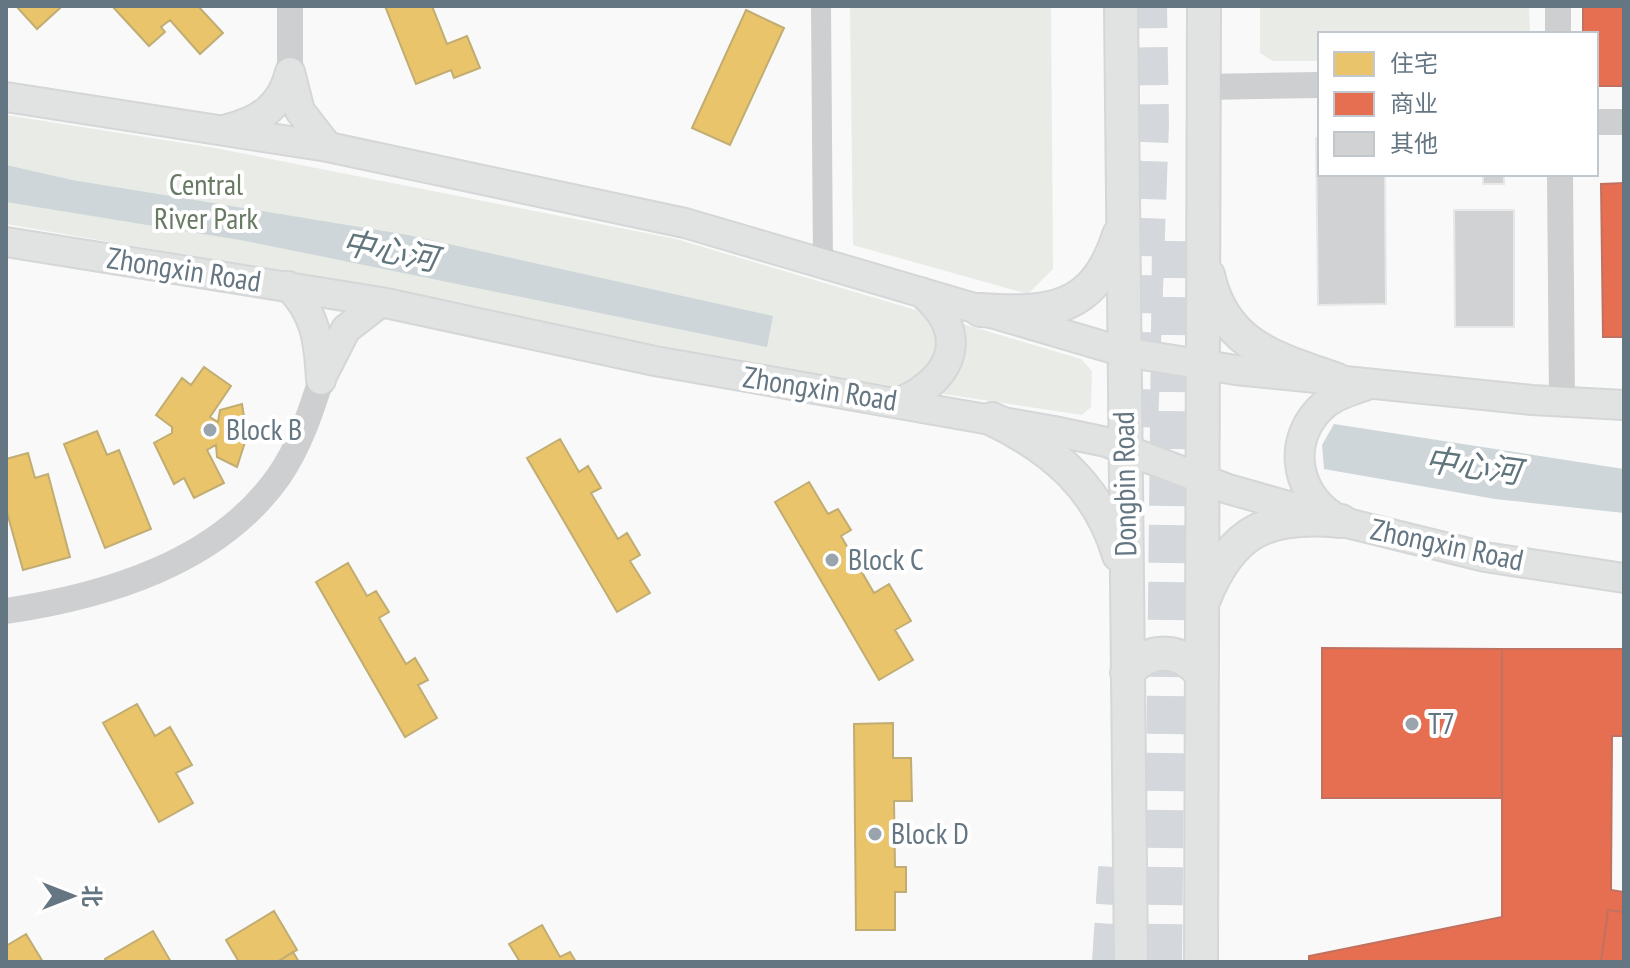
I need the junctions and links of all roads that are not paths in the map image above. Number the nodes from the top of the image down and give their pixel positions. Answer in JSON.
{"nodes":[{"id":1,"x":290,"y":6,"type":"edge"},
{"id":2,"x":821,"y":6,"type":"edge"},
{"id":3,"x":1121,"y":6,"type":"edge"},
{"id":4,"x":1204,"y":6,"type":"edge"},
{"id":5,"x":1558,"y":6,"type":"edge"},
{"id":6,"x":1558,"y":32,"type":"edge"},
{"id":7,"x":290,"y":72,"type":"junction"},
{"id":8,"x":1318,"y":85,"type":"edge"},
{"id":9,"x":1205,"y":87,"type":"junction"},
{"id":10,"x":6,"y":97,"type":"edge"},
{"id":11,"x":1598,"y":122,"type":"edge"},
{"id":12,"x":1624,"y":122,"type":"edge"},
{"id":13,"x":224,"y":130,"type":"junction"},
{"id":14,"x":328,"y":147,"type":"junction"},
{"id":15,"x":1560,"y":176,"type":"edge"},
{"id":16,"x":1124,"y":220,"type":"junction"},
{"id":17,"x":6,"y":242,"type":"edge"},
{"id":18,"x":1204,"y":253,"type":"junction"},
{"id":19,"x":823,"y":263,"type":"junction"},
{"id":20,"x":288,"y":286,"type":"junction"},
{"id":21,"x":920,"y":291,"type":"junction"},
{"id":22,"x":381,"y":302,"type":"junction"},
{"id":23,"x":980,"y":310,"type":"junction"},
{"id":24,"x":1124,"y":352,"type":"junction"},
{"id":25,"x":1202,"y":365,"type":"junction"},
{"id":26,"x":321,"y":380,"type":"junction"},
{"id":27,"x":1337,"y":380,"type":"junction"},
{"id":28,"x":1374,"y":384,"type":"junction"},
{"id":29,"x":902,"y":401,"type":"junction"},
{"id":30,"x":1562,"y":402,"type":"junction"},
{"id":31,"x":1624,"y":405,"type":"edge"},
{"id":32,"x":992,"y":419,"type":"junction"},
{"id":33,"x":1125,"y":448,"type":"junction"},
{"id":34,"x":1202,"y":478,"type":"junction"},
{"id":35,"x":1341,"y":521,"type":"junction"},
{"id":36,"x":1624,"y":578,"type":"edge"},
{"id":37,"x":1126,"y":580,"type":"junction"},
{"id":38,"x":1201,"y":606,"type":"junction"},
{"id":39,"x":6,"y":611,"type":"edge"},
{"id":40,"x":1127,"y":673,"type":"junction"},
{"id":41,"x":1201,"y":673,"type":"junction"},
{"id":42,"x":1131,"y":962,"type":"edge"},
{"id":43,"x":1201,"y":962,"type":"edge"}],
"edges":[{"from":1,"to":7,"type":"street"},
{"from":2,"to":19,"type":"street"},
{"from":3,"to":16,"type":"main road","name":"Dongbin Road"},
{"from":4,"to":9,"type":"main road"},
{"from":5,"to":6,"type":"street"},
{"from":7,"to":13,"type":"main road"},
{"from":7,"to":14,"type":"main road"},
{"from":8,"to":9,"type":"street"},
{"from":9,"to":18,"type":"main road"},
{"from":10,"to":13,"type":"main road"},
{"from":11,"to":12,"type":"street"},
{"from":13,"to":14,"type":"main road"},
{"from":14,"to":19,"type":"main road"},
{"from":15,"to":30,"type":"street"},
{"from":16,"to":23,"type":"main road"},
{"from":16,"to":24,"type":"main road","name":"Dongbin Road"},
{"from":17,"to":20,"type":"main road","name":"Zhongxin Road"},
{"from":18,"to":25,"type":"main road"},
{"from":18,"to":27,"type":"main road"},
{"from":19,"to":21,"type":"main road"},
{"from":20,"to":22,"type":"main road","name":"Zhongxin Road"},
{"from":20,"to":26,"type":"main road"},
{"from":21,"to":23,"type":"main road"},
{"from":21,"to":29,"type":"main road"},
{"from":22,"to":26,"type":"main road"},
{"from":22,"to":29,"type":"main road","name":"Zhongxin Road"},
{"from":23,"to":24,"type":"main road"},
{"from":24,"to":25,"type":"main road"},
{"from":24,"to":33,"type":"main road","name":"Dongbin Road"},
{"from":25,"to":27,"type":"main road"},
{"from":25,"to":34,"type":"main road"},
{"from":26,"to":39,"type":"street"},
{"from":27,"to":28,"type":"main road"},
{"from":28,"to":30,"type":"main road"},
{"from":28,"to":35,"type":"main road"},
{"from":29,"to":32,"type":"main road","name":"Zhongxin Road"},
{"from":30,"to":31,"type":"main road"},
{"from":32,"to":33,"type":"main road","name":"Zhongxin Road"},
{"from":32,"to":37,"type":"main road"},
{"from":33,"to":34,"type":"main road","name":"Zhongxin Road"},
{"from":33,"to":37,"type":"main road","name":"Dongbin Road"},
{"from":34,"to":35,"type":"main road","name":"Zhongxin Road"},
{"from":34,"to":38,"type":"main road"},
{"from":35,"to":36,"type":"main road","name":"Zhongxin Road"},
{"from":35,"to":38,"type":"main road"},
{"from":37,"to":40,"type":"main road","name":"Dongbin Road"},
{"from":38,"to":41,"type":"main road"},
{"from":40,"to":41,"type":"main road"},
{"from":40,"to":42,"type":"main road","name":"Dongbin Road"},
{"from":41,"to":43,"type":"main road"}]}
